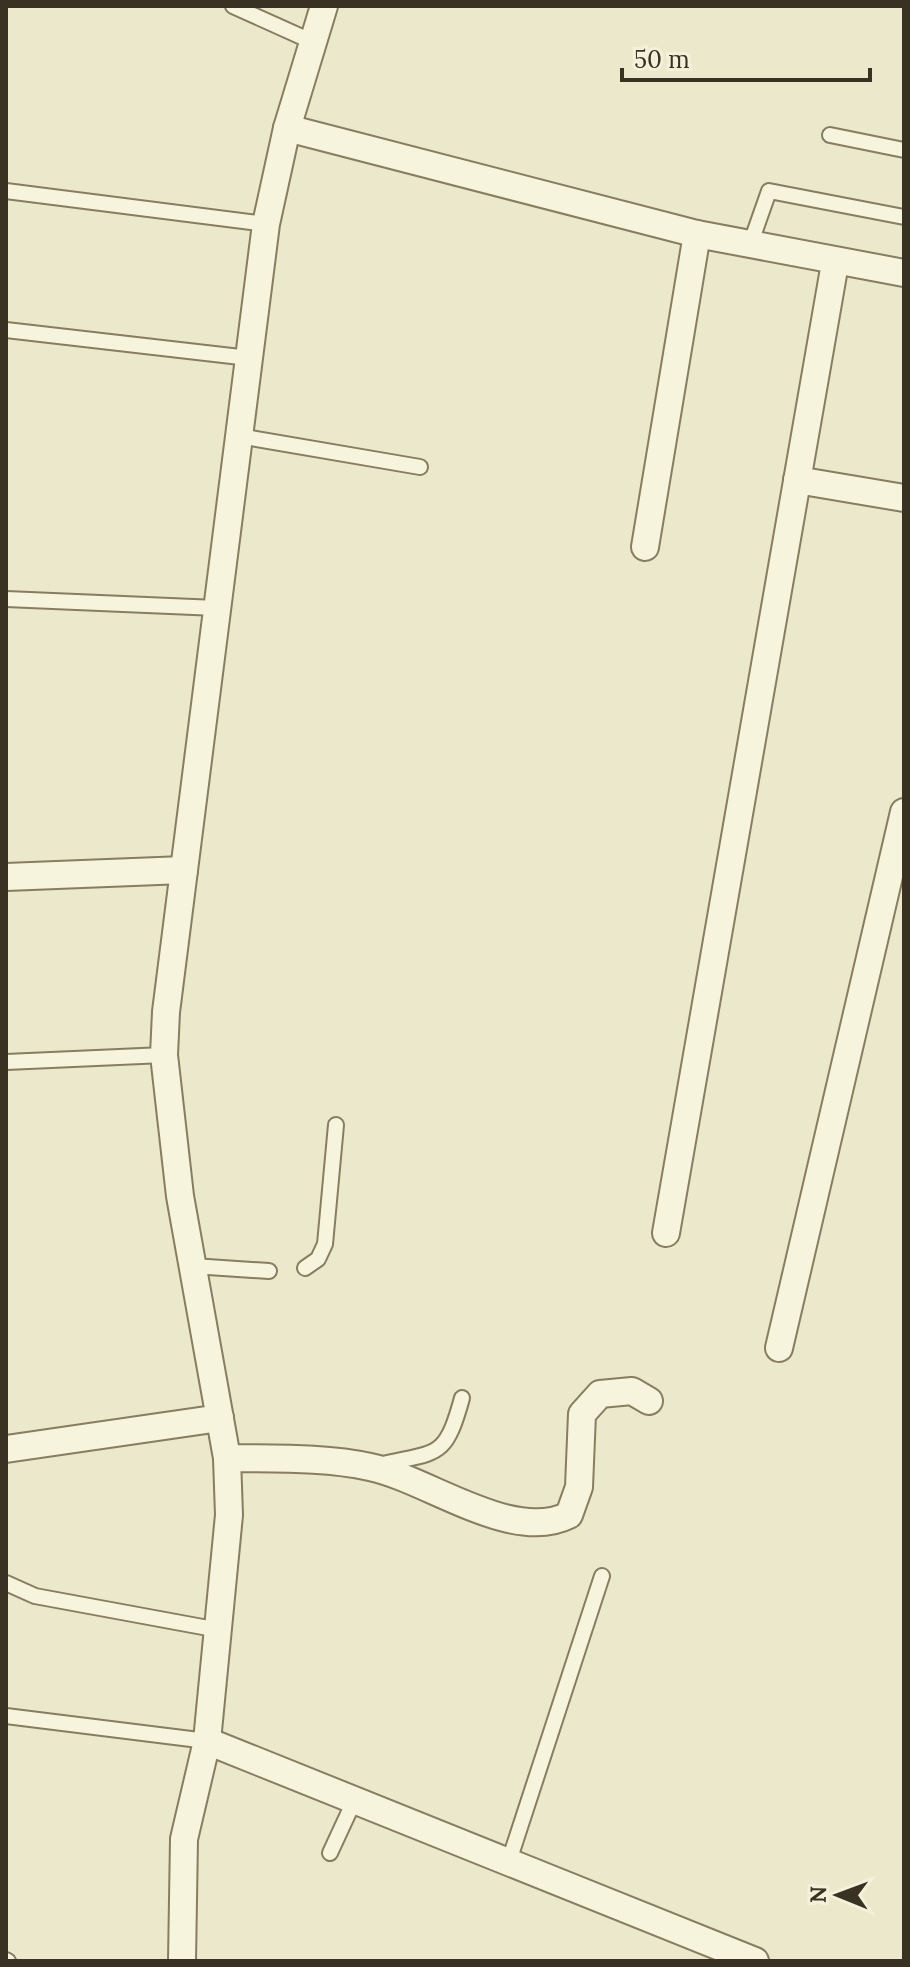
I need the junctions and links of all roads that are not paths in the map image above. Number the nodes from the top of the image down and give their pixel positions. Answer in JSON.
{"nodes":[{"id":1,"x":233,"y":6,"type":"edge"},
{"id":2,"x":324,"y":6,"type":"edge"},
{"id":3,"x":313,"y":42,"type":"junction"},
{"id":4,"x":287,"y":128,"type":"junction"},
{"id":5,"x":830,"y":135,"type":"dead end"},
{"id":6,"x":904,"y":150,"type":"edge"},
{"id":7,"x":6,"y":191,"type":"edge"},
{"id":8,"x":904,"y":217,"type":"edge"},
{"id":9,"x":266,"y":224,"type":"junction"},
{"id":10,"x":697,"y":234,"type":"junction"},
{"id":11,"x":750,"y":245,"type":"junction"},
{"id":12,"x":835,"y":263,"type":"junction"},
{"id":13,"x":904,"y":273,"type":"edge"},
{"id":14,"x":6,"y":330,"type":"edge"},
{"id":15,"x":249,"y":358,"type":"junction"},
{"id":16,"x":239,"y":436,"type":"junction"},
{"id":17,"x":420,"y":467,"type":"dead end"},
{"id":18,"x":797,"y":480,"type":"junction"},
{"id":19,"x":904,"y":498,"type":"edge"},
{"id":20,"x":645,"y":547,"type":"dead end"},
{"id":21,"x":6,"y":599,"type":"edge"},
{"id":22,"x":217,"y":608,"type":"junction"},
{"id":23,"x":904,"y":812,"type":"edge"},
{"id":24,"x":184,"y":870,"type":"junction"},
{"id":25,"x":6,"y":877,"type":"edge"},
{"id":26,"x":895,"y":893,"type":"edge"},
{"id":27,"x":164,"y":1055,"type":"junction"},
{"id":28,"x":6,"y":1062,"type":"edge"},
{"id":29,"x":336,"y":1125,"type":"dead end"},
{"id":30,"x":666,"y":1233,"type":"dead end"},
{"id":31,"x":193,"y":1266,"type":"junction"},
{"id":32,"x":305,"y":1268,"type":"dead end"},
{"id":33,"x":269,"y":1271,"type":"dead end"},
{"id":34,"x":779,"y":1348,"type":"dead end"},
{"id":35,"x":462,"y":1398,"type":"dead end"},
{"id":36,"x":649,"y":1401,"type":"dead end"},
{"id":37,"x":220,"y":1418,"type":"junction"},
{"id":38,"x":6,"y":1449,"type":"edge"},
{"id":39,"x":227,"y":1458,"type":"junction"},
{"id":40,"x":371,"y":1467,"type":"junction"},
{"id":41,"x":602,"y":1576,"type":"dead end"},
{"id":42,"x":6,"y":1583,"type":"edge"},
{"id":43,"x":219,"y":1630,"type":"junction"},
{"id":44,"x":6,"y":1716,"type":"edge"},
{"id":45,"x":207,"y":1741,"type":"junction"},
{"id":46,"x":355,"y":1799,"type":"junction"},
{"id":47,"x":330,"y":1853,"type":"dead end"},
{"id":48,"x":509,"y":1861,"type":"junction"},
{"id":49,"x":182,"y":1961,"type":"edge"},
{"id":50,"x":755,"y":1961,"type":"edge"}],
"edges":[{"from":1,"to":3,"type":"lane"},
{"from":2,"to":3,"type":"street"},
{"from":3,"to":4,"type":"street"},
{"from":4,"to":9,"type":"street"},
{"from":4,"to":10,"type":"street"},
{"from":5,"to":6,"type":"lane"},
{"from":7,"to":9,"type":"lane"},
{"from":8,"to":11,"type":"lane"},
{"from":9,"to":15,"type":"street"},
{"from":10,"to":11,"type":"street"},
{"from":10,"to":20,"type":"street"},
{"from":11,"to":12,"type":"street"},
{"from":12,"to":13,"type":"street"},
{"from":12,"to":18,"type":"street"},
{"from":14,"to":15,"type":"lane"},
{"from":15,"to":16,"type":"street"},
{"from":16,"to":17,"type":"lane"},
{"from":16,"to":22,"type":"street"},
{"from":18,"to":19,"type":"street"},
{"from":18,"to":30,"type":"street"},
{"from":21,"to":22,"type":"lane"},
{"from":22,"to":24,"type":"street"},
{"from":23,"to":26,"type":"street"},
{"from":24,"to":25,"type":"street"},
{"from":24,"to":27,"type":"street"},
{"from":26,"to":34,"type":"street"},
{"from":27,"to":28,"type":"lane"},
{"from":27,"to":31,"type":"street"},
{"from":29,"to":32,"type":"lane"},
{"from":31,"to":33,"type":"lane"},
{"from":31,"to":37,"type":"street"},
{"from":35,"to":40,"type":"lane"},
{"from":36,"to":40,"type":"street"},
{"from":37,"to":38,"type":"street"},
{"from":37,"to":39,"type":"street"},
{"from":39,"to":40,"type":"street"},
{"from":39,"to":43,"type":"street"},
{"from":41,"to":48,"type":"lane"},
{"from":42,"to":43,"type":"lane"},
{"from":43,"to":45,"type":"street"},
{"from":44,"to":45,"type":"lane"},
{"from":45,"to":46,"type":"street"},
{"from":45,"to":49,"type":"street"},
{"from":46,"to":47,"type":"lane"},
{"from":46,"to":48,"type":"street"},
{"from":48,"to":50,"type":"street"}]}
